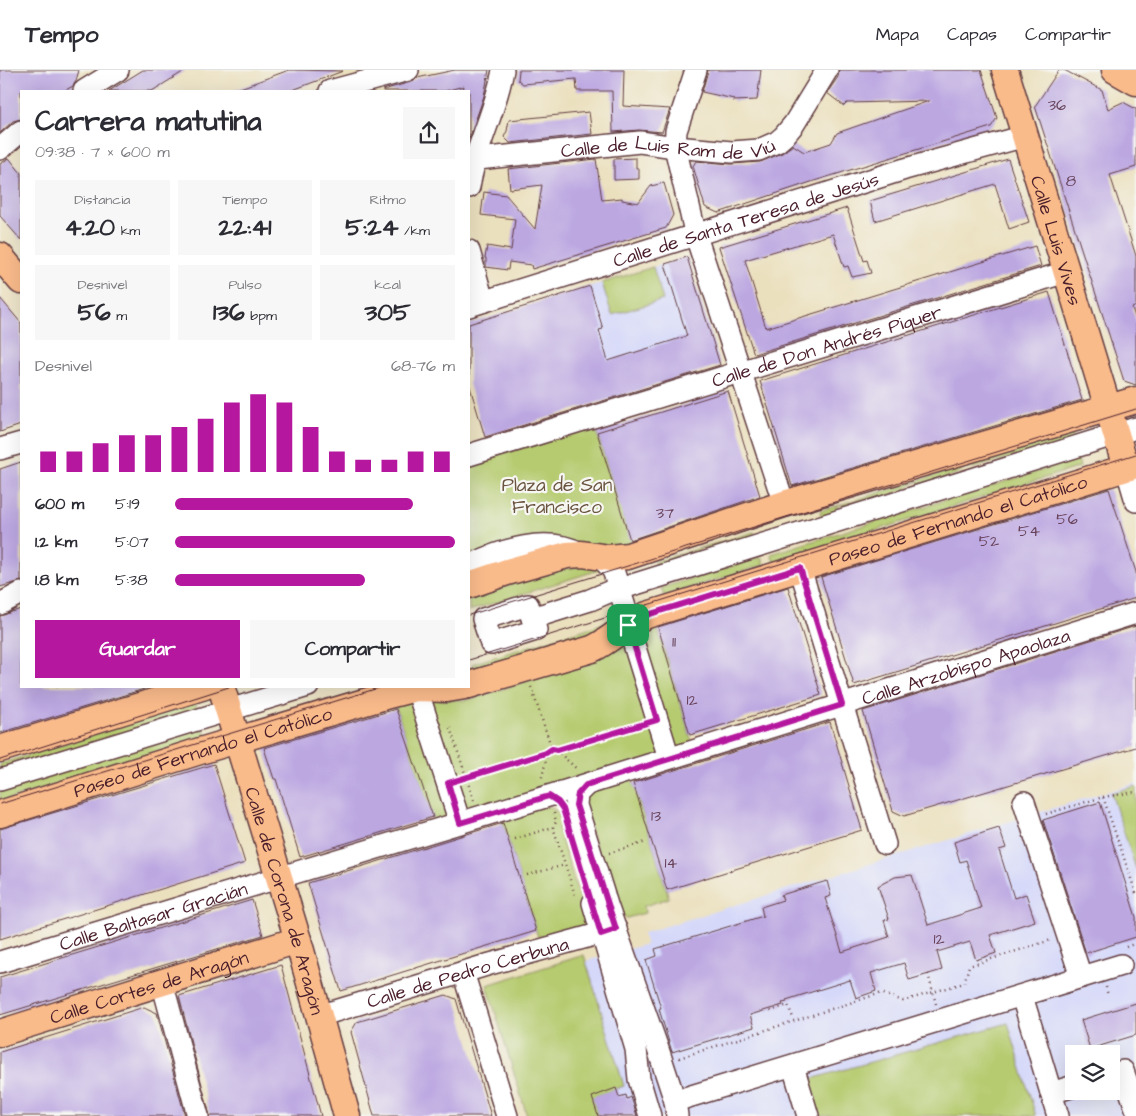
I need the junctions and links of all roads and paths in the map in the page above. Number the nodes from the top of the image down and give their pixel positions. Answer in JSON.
{"nodes":[{"id":1,"x":118,"y":70,"type":"edge"},
{"id":2,"x":408,"y":70,"type":"edge"},
{"id":3,"x":503,"y":70,"type":"edge"},
{"id":4,"x":696,"y":70,"type":"edge"},
{"id":5,"x":827,"y":70,"type":"edge"},
{"id":6,"x":1005,"y":70,"type":"edge"},
{"id":7,"x":1115,"y":70,"type":"edge"},
{"id":8,"x":1136,"y":82,"type":"edge"},
{"id":9,"x":96,"y":83,"type":"edge"},
{"id":10,"x":341,"y":83,"type":"edge"},
{"id":11,"x":20,"y":133,"type":"edge"},
{"id":12,"x":1025,"y":136,"type":"junction"},
{"id":13,"x":675,"y":147,"type":"junction"},
{"id":14,"x":0,"y":149,"type":"edge"},
{"id":15,"x":472,"y":159,"type":"edge"},
{"id":16,"x":470,"y":178,"type":"edge"},
{"id":17,"x":696,"y":236,"type":"junction"},
{"id":18,"x":470,"y":258,"type":"edge"},
{"id":19,"x":1066,"y":272,"type":"junction"},
{"id":20,"x":476,"y":303,"type":"edge"},
{"id":21,"x":740,"y":371,"type":"junction"},
{"id":22,"x":1136,"y":400,"type":"edge"},
{"id":23,"x":1108,"y":409,"type":"junction"},
{"id":24,"x":1126,"y":431,"type":"edge"},
{"id":25,"x":20,"y":443,"type":"edge"},
{"id":26,"x":0,"y":449,"type":"edge"},
{"id":27,"x":470,"y":455,"type":"edge"},
{"id":28,"x":1131,"y":466,"type":"edge"},
{"id":29,"x":1136,"y":501,"type":"edge"},
{"id":30,"x":784,"y":504,"type":"junction"},
{"id":31,"x":591,"y":556,"type":"junction"},
{"id":32,"x":470,"y":566,"type":"edge"},
{"id":33,"x":800,"y":568,"type":"junction"},
{"id":34,"x":470,"y":585,"type":"edge"},
{"id":35,"x":20,"y":594,"type":"edge"},
{"id":36,"x":0,"y":604,"type":"edge"},
{"id":37,"x":1136,"y":613,"type":"edge"},
{"id":38,"x":621,"y":630,"type":"junction"},
{"id":39,"x":478,"y":634,"type":"edge"},
{"id":40,"x":470,"y":685,"type":"edge"},
{"id":41,"x":530,"y":686,"type":"dead end"},
{"id":42,"x":198,"y":688,"type":"edge"},
{"id":43,"x":294,"y":688,"type":"edge"},
{"id":44,"x":413,"y":688,"type":"edge"},
{"id":45,"x":416,"y":688,"type":"edge"},
{"id":46,"x":432,"y":688,"type":"edge"},
{"id":47,"x":454,"y":688,"type":"edge"},
{"id":48,"x":225,"y":698,"type":"edge"},
{"id":49,"x":842,"y":705,"type":"junction"},
{"id":50,"x":657,"y":720,"type":"junction"},
{"id":51,"x":448,"y":722,"type":"dead end"},
{"id":52,"x":237,"y":740,"type":"junction"},
{"id":53,"x":0,"y":749,"type":"edge"},
{"id":54,"x":552,"y":750,"type":"junction"},
{"id":55,"x":668,"y":758,"type":"junction"},
{"id":56,"x":584,"y":779,"type":"junction"},
{"id":57,"x":0,"y":780,"type":"edge"},
{"id":58,"x":457,"y":781,"type":"junction"},
{"id":59,"x":1136,"y":792,"type":"edge"},
{"id":60,"x":552,"y":797,"type":"junction"},
{"id":61,"x":1103,"y":797,"type":"junction"},
{"id":62,"x":477,"y":809,"type":"dead end"},
{"id":63,"x":1027,"y":811,"type":"joint"},
{"id":64,"x":0,"y":814,"type":"edge"},
{"id":65,"x":460,"y":823,"type":"junction"},
{"id":66,"x":554,"y":827,"type":"junction"},
{"id":67,"x":515,"y":838,"type":"dead end"},
{"id":68,"x":646,"y":842,"type":"dead end"},
{"id":69,"x":885,"y":844,"type":"dead end"},
{"id":70,"x":604,"y":854,"type":"dead end"},
{"id":71,"x":565,"y":865,"type":"junction"},
{"id":72,"x":527,"y":875,"type":"dead end"},
{"id":73,"x":279,"y":878,"type":"junction"},
{"id":74,"x":1136,"y":893,"type":"edge"},
{"id":75,"x":583,"y":902,"type":"dead end"},
{"id":76,"x":609,"y":931,"type":"junction"},
{"id":77,"x":1056,"y":938,"type":"dead end"},
{"id":78,"x":298,"y":940,"type":"junction"},
{"id":79,"x":0,"y":962,"type":"edge"},
{"id":80,"x":1121,"y":965,"type":"dead end"},
{"id":81,"x":463,"y":972,"type":"junction"},
{"id":82,"x":928,"y":974,"type":"dead end"},
{"id":83,"x":1073,"y":979,"type":"junction"},
{"id":84,"x":162,"y":982,"type":"junction"},
{"id":85,"x":1106,"y":986,"type":"dead end"},
{"id":86,"x":932,"y":992,"type":"junction"},
{"id":87,"x":1022,"y":996,"type":"junction"},
{"id":88,"x":1108,"y":996,"type":"dead end"},
{"id":89,"x":938,"y":1009,"type":"dead end"},
{"id":90,"x":770,"y":1011,"type":"dead end"},
{"id":91,"x":319,"y":1016,"type":"junction"},
{"id":92,"x":794,"y":1020,"type":"junction"},
{"id":93,"x":0,"y":1033,"type":"edge"},
{"id":94,"x":645,"y":1046,"type":"junction"},
{"id":95,"x":677,"y":1058,"type":"dead end"},
{"id":96,"x":793,"y":1066,"type":"junction"},
{"id":97,"x":1120,"y":1072,"type":"edge"},
{"id":98,"x":1065,"y":1088,"type":"edge"},
{"id":99,"x":1052,"y":1092,"type":"junction"},
{"id":100,"x":1136,"y":1108,"type":"edge"},
{"id":101,"x":671,"y":1111,"type":"edge"},
{"id":102,"x":1136,"y":1113,"type":"edge"},
{"id":103,"x":198,"y":1116,"type":"edge"},
{"id":104,"x":347,"y":1116,"type":"edge"},
{"id":105,"x":506,"y":1116,"type":"edge"},
{"id":106,"x":650,"y":1116,"type":"edge"},
{"id":107,"x":808,"y":1116,"type":"edge"},
{"id":108,"x":1058,"y":1116,"type":"edge"},
{"id":109,"x":1127,"y":1116,"type":"edge"}],
"edges":[{"from":1,"to":9,"type":"street"},
{"from":2,"to":10,"type":"street"},
{"from":3,"to":15,"type":"street"},
{"from":4,"to":13,"type":"street"},
{"from":5,"to":13,"type":"street","name":"Calle de Luis Ram de Viú"},
{"from":6,"to":12,"type":"main road","name":"Calle Luis Vives"},
{"from":7,"to":8,"type":"main road"},
{"from":11,"to":14,"type":"street"},
{"from":12,"to":17,"type":"street","name":"Calle de Santa Teresa de Jesús"},
{"from":12,"to":19,"type":"main road","name":"Calle Luis Vives"},
{"from":13,"to":15,"type":"street","name":"Calle de Luis Ram de Viú"},
{"from":13,"to":17,"type":"street"},
{"from":15,"to":16,"type":"street"},
{"from":17,"to":20,"type":"street","name":"Calle de Santa Teresa de Jesús"},
{"from":17,"to":21,"type":"street"},
{"from":18,"to":20,"type":"street"},
{"from":19,"to":21,"type":"street","name":"Calle de Don Andrés Piquer"},
{"from":19,"to":23,"type":"main road","name":"Calle Luis Vives"},
{"from":21,"to":27,"type":"street","name":"Calle de Don Andrés Piquer"},
{"from":21,"to":30,"type":"street"},
{"from":22,"to":23,"type":"main road"},
{"from":23,"to":24,"type":"main road","name":"Calle Luis Vives"},
{"from":23,"to":30,"type":"main road"},
{"from":24,"to":28,"type":"main road","name":"Calle Luis Vives"},
{"from":24,"to":39,"type":"street","name":"Paseo de Fernando el Católico"},
{"from":25,"to":26,"type":"street"},
{"from":28,"to":29,"type":"street"},
{"from":28,"to":33,"type":"main road","name":"Paseo de Fernando el Católico"},
{"from":30,"to":31,"type":"main road"},
{"from":31,"to":32,"type":"street"},
{"from":31,"to":34,"type":"main road"},
{"from":31,"to":38,"type":"street"},
{"from":33,"to":38,"type":"main road","name":"Paseo de Fernando el Católico"},
{"from":33,"to":49,"type":"street"},
{"from":35,"to":36,"type":"street"},
{"from":37,"to":49,"type":"street","name":"Calle Arzobispo Apaolaza"},
{"from":38,"to":40,"type":"main road","name":"Paseo de Fernando el Católico"},
{"from":38,"to":50,"type":"street"},
{"from":41,"to":54,"type":"path"},
{"from":42,"to":53,"type":"main road"},
{"from":43,"to":48,"type":"street","name":"Paseo de Fernando el Católico"},
{"from":44,"to":52,"type":"main road","name":"Paseo de Fernando el Católico"},
{"from":45,"to":58,"type":"street"},
{"from":46,"to":47,"type":"main road","name":"Paseo de Fernando el Católico"},
{"from":48,"to":52,"type":"main road","name":"Calle de Corona de Aragón"},
{"from":48,"to":57,"type":"street","name":"Paseo de Fernando el Católico"},
{"from":49,"to":55,"type":"street","name":"Calle Arzobispo Apaolaza"},
{"from":49,"to":69,"type":"street"},
{"from":50,"to":54,"type":"path"},
{"from":50,"to":55,"type":"street"},
{"from":51,"to":58,"type":"path"},
{"from":52,"to":64,"type":"main road","name":"Paseo de Fernando el Católico"},
{"from":52,"to":73,"type":"main road","name":"Calle de Corona de Aragón"},
{"from":54,"to":56,"type":"path"},
{"from":54,"to":58,"type":"path"},
{"from":54,"to":60,"type":"path"},
{"from":55,"to":56,"type":"street","name":"Calle Arzobispo Apaolaza"},
{"from":56,"to":60,"type":"street","name":"Calle Arzobispo Apaolaza"},
{"from":56,"to":76,"type":"street"},
{"from":58,"to":62,"type":"path"},
{"from":58,"to":65,"type":"street"},
{"from":59,"to":61,"type":"path"},
{"from":60,"to":65,"type":"street","name":"Calle Baltasar Gracián"},
{"from":60,"to":66,"type":"path"},
{"from":60,"to":76,"type":"street"},
{"from":61,"to":63,"type":"path"},
{"from":61,"to":74,"type":"path"},
{"from":63,"to":83,"type":"street"},
{"from":65,"to":73,"type":"street","name":"Calle Baltasar Gracián"},
{"from":66,"to":67,"type":"path"},
{"from":66,"to":71,"type":"path"},
{"from":68,"to":70,"type":"path"},
{"from":71,"to":72,"type":"path"},
{"from":71,"to":75,"type":"path"},
{"from":73,"to":78,"type":"main road","name":"Calle de Corona de Aragón"},
{"from":73,"to":79,"type":"street","name":"Calle Baltasar Gracián"},
{"from":76,"to":81,"type":"street","name":"Calle de Pedro Cerbuna"},
{"from":76,"to":94,"type":"street"},
{"from":77,"to":86,"type":"path"},
{"from":78,"to":84,"type":"main road","name":"Calle Cortes de Aragón"},
{"from":78,"to":91,"type":"main road","name":"Calle de Corona de Aragón"},
{"from":80,"to":83,"type":"street"},
{"from":81,"to":91,"type":"street","name":"Calle de Pedro Cerbuna"},
{"from":81,"to":105,"type":"street"},
{"from":82,"to":86,"type":"path"},
{"from":83,"to":87,"type":"street"},
{"from":84,"to":93,"type":"main road","name":"Calle Cortes de Aragón"},
{"from":84,"to":103,"type":"street"},
{"from":85,"to":88,"type":"path"},
{"from":86,"to":89,"type":"path"},
{"from":86,"to":92,"type":"path"},
{"from":87,"to":96,"type":"street"},
{"from":87,"to":99,"type":"street"},
{"from":90,"to":92,"type":"path"},
{"from":91,"to":104,"type":"main road","name":"Calle de Corona de Aragón"},
{"from":92,"to":95,"type":"path"},
{"from":94,"to":101,"type":"street"},
{"from":94,"to":106,"type":"street"},
{"from":96,"to":101,"type":"street"},
{"from":96,"to":107,"type":"street"},
{"from":97,"to":100,"type":"street"},
{"from":98,"to":99,"type":"street"},
{"from":99,"to":108,"type":"street"},
{"from":102,"to":109,"type":"street"}]}
